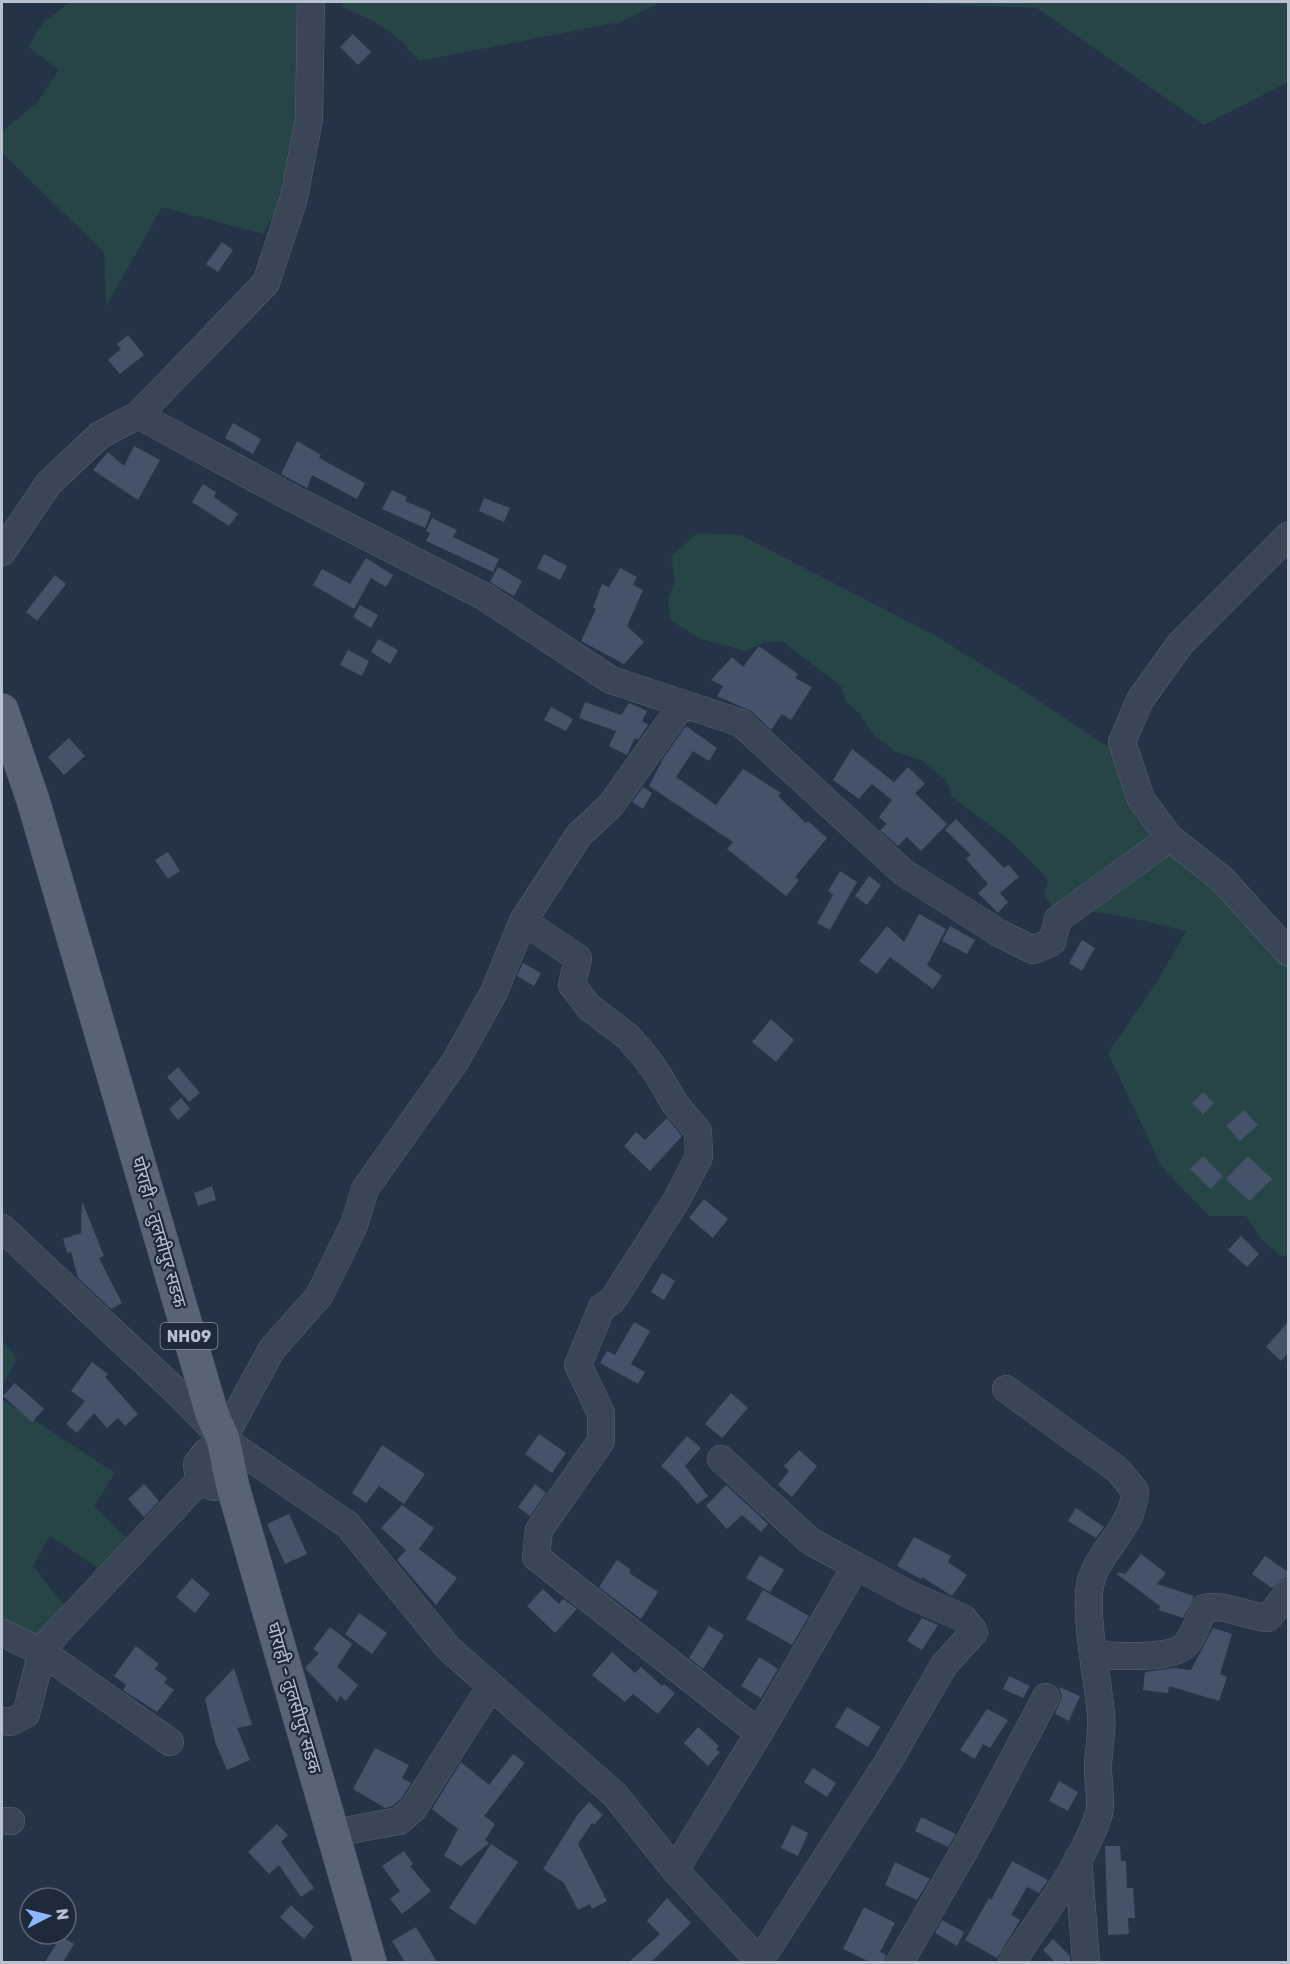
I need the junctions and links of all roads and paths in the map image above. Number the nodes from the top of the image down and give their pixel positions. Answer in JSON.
{"nodes":[{"id":1,"x":311,"y":2,"type":"edge"},
{"id":2,"x":138,"y":415,"type":"junction"},
{"id":3,"x":1288,"y":536,"type":"edge"},
{"id":4,"x":2,"y":552,"type":"edge"},
{"id":5,"x":682,"y":705,"type":"junction"},
{"id":6,"x":2,"y":710,"type":"edge"},
{"id":7,"x":1170,"y":838,"type":"junction"},
{"id":8,"x":522,"y":921,"type":"junction"},
{"id":9,"x":1288,"y":952,"type":"edge"},
{"id":10,"x":2,"y":1228,"type":"edge"},
{"id":11,"x":1006,"y":1389,"type":"dead end"},
{"id":12,"x":223,"y":1439,"type":"junction"},
{"id":13,"x":721,"y":1459,"type":"dead end"},
{"id":14,"x":199,"y":1481,"type":"junction"},
{"id":15,"x":232,"y":1487,"type":"junction"},
{"id":16,"x":856,"y":1566,"type":"junction"},
{"id":17,"x":1288,"y":1593,"type":"edge"},
{"id":18,"x":2,"y":1633,"type":"edge"},
{"id":19,"x":42,"y":1652,"type":"junction"},
{"id":20,"x":1093,"y":1655,"type":"junction"},
{"id":21,"x":491,"y":1686,"type":"junction"},
{"id":22,"x":1046,"y":1697,"type":"dead end"},
{"id":23,"x":2,"y":1721,"type":"edge"},
{"id":24,"x":759,"y":1733,"type":"junction"},
{"id":25,"x":170,"y":1742,"type":"dead end"},
{"id":26,"x":333,"y":1833,"type":"junction"},
{"id":27,"x":1078,"y":1858,"type":"junction"},
{"id":28,"x":675,"y":1870,"type":"junction"},
{"id":29,"x":370,"y":1962,"type":"edge"},
{"id":30,"x":760,"y":1962,"type":"edge"},
{"id":31,"x":900,"y":1962,"type":"edge"},
{"id":32,"x":1012,"y":1962,"type":"edge"},
{"id":33,"x":1086,"y":1962,"type":"edge"}],
"edges":[{"from":1,"to":2,"type":"street"},
{"from":2,"to":4,"type":"street"},
{"from":2,"to":5,"type":"street"},
{"from":3,"to":7,"type":"street"},
{"from":5,"to":7,"type":"street"},
{"from":5,"to":8,"type":"street"},
{"from":6,"to":12,"type":"main road","name":"घोराही - तुलसीपुर सडक","number":"NH09"},
{"from":7,"to":9,"type":"street"},
{"from":8,"to":12,"type":"street"},
{"from":8,"to":24,"type":"street"},
{"from":10,"to":12,"type":"street"},
{"from":11,"to":20,"type":"street"},
{"from":12,"to":14,"type":"street"},
{"from":12,"to":15,"type":"main road","name":"घोराही - तुलसीपुर सडक","number":"NH09"},
{"from":12,"to":21,"type":"street"},
{"from":13,"to":16,"type":"street"},
{"from":14,"to":15,"type":"street"},
{"from":14,"to":19,"type":"street"},
{"from":15,"to":26,"type":"main road","name":"घोराही - तुलसीपुर सडक","number":"NH09"},
{"from":16,"to":24,"type":"street"},
{"from":16,"to":30,"type":"street"},
{"from":17,"to":20,"type":"street"},
{"from":18,"to":19,"type":"street"},
{"from":19,"to":23,"type":"street"},
{"from":19,"to":25,"type":"street"},
{"from":20,"to":27,"type":"street"},
{"from":21,"to":26,"type":"street"},
{"from":21,"to":28,"type":"street"},
{"from":22,"to":31,"type":"street"},
{"from":24,"to":28,"type":"street"},
{"from":26,"to":29,"type":"main road","name":"घोराही - तुलसीपुर सडक","number":"NH09"},
{"from":27,"to":32,"type":"street"},
{"from":27,"to":33,"type":"street"},
{"from":28,"to":30,"type":"street"}]}
